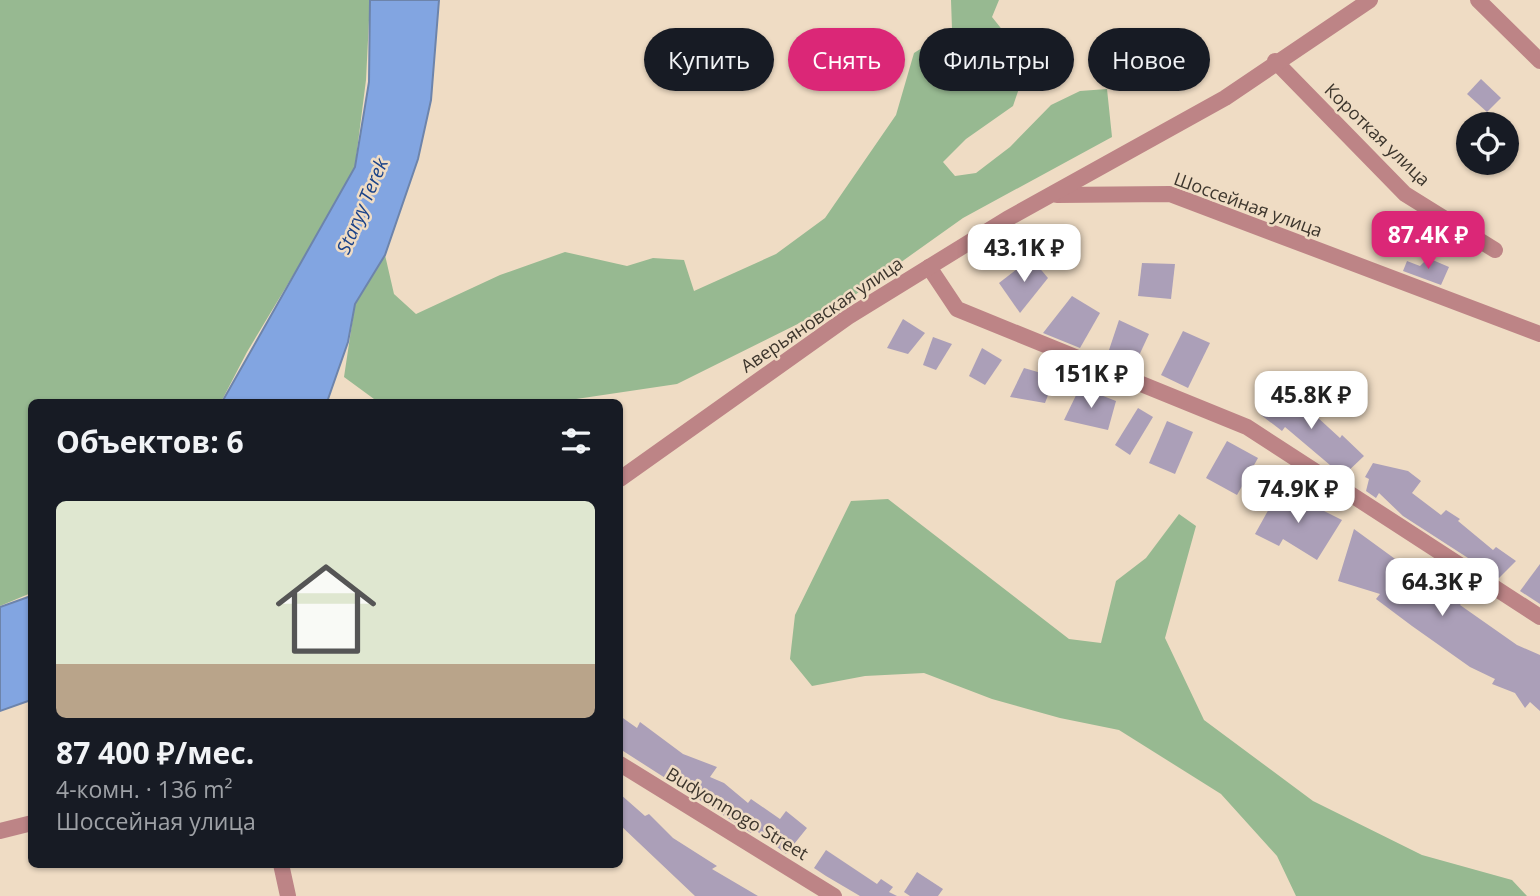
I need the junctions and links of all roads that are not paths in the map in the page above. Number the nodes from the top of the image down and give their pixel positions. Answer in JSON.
{"nodes":[{"id":1,"x":1370,"y":0,"type":"edge"},
{"id":2,"x":1478,"y":0,"type":"edge"},
{"id":3,"x":1275,"y":61,"type":"junction"},
{"id":4,"x":1540,"y":61,"type":"edge"},
{"id":5,"x":1054,"y":195,"type":"junction"},
{"id":6,"x":1495,"y":250,"type":"dead end"},
{"id":7,"x":929,"y":267,"type":"junction"},
{"id":8,"x":1540,"y":334,"type":"edge"},
{"id":9,"x":623,"y":477,"type":"edge"},
{"id":10,"x":1540,"y":617,"type":"edge"},
{"id":11,"x":623,"y":766,"type":"edge"},
{"id":12,"x":28,"y":824,"type":"edge"},
{"id":13,"x":0,"y":831,"type":"edge"},
{"id":14,"x":282,"y":868,"type":"edge"},
{"id":15,"x":288,"y":896,"type":"edge"},
{"id":16,"x":834,"y":896,"type":"edge"}],
"edges":[{"from":1,"to":3,"type":"street","name":"Аверьяновская улица"},
{"from":2,"to":4,"type":"street"},
{"from":3,"to":5,"type":"street","name":"Аверьяновская улица"},
{"from":3,"to":6,"type":"street","name":"Короткая улица"},
{"from":5,"to":7,"type":"street","name":"Аверьяновская улица"},
{"from":5,"to":8,"type":"street","name":"Шоссейная улица"},
{"from":7,"to":9,"type":"street","name":"Аверьяновская улица"},
{"from":7,"to":10,"type":"street"},
{"from":11,"to":16,"type":"street","name":"Budyonnogo Street"},
{"from":12,"to":13,"type":"street"},
{"from":14,"to":15,"type":"street"}]}
